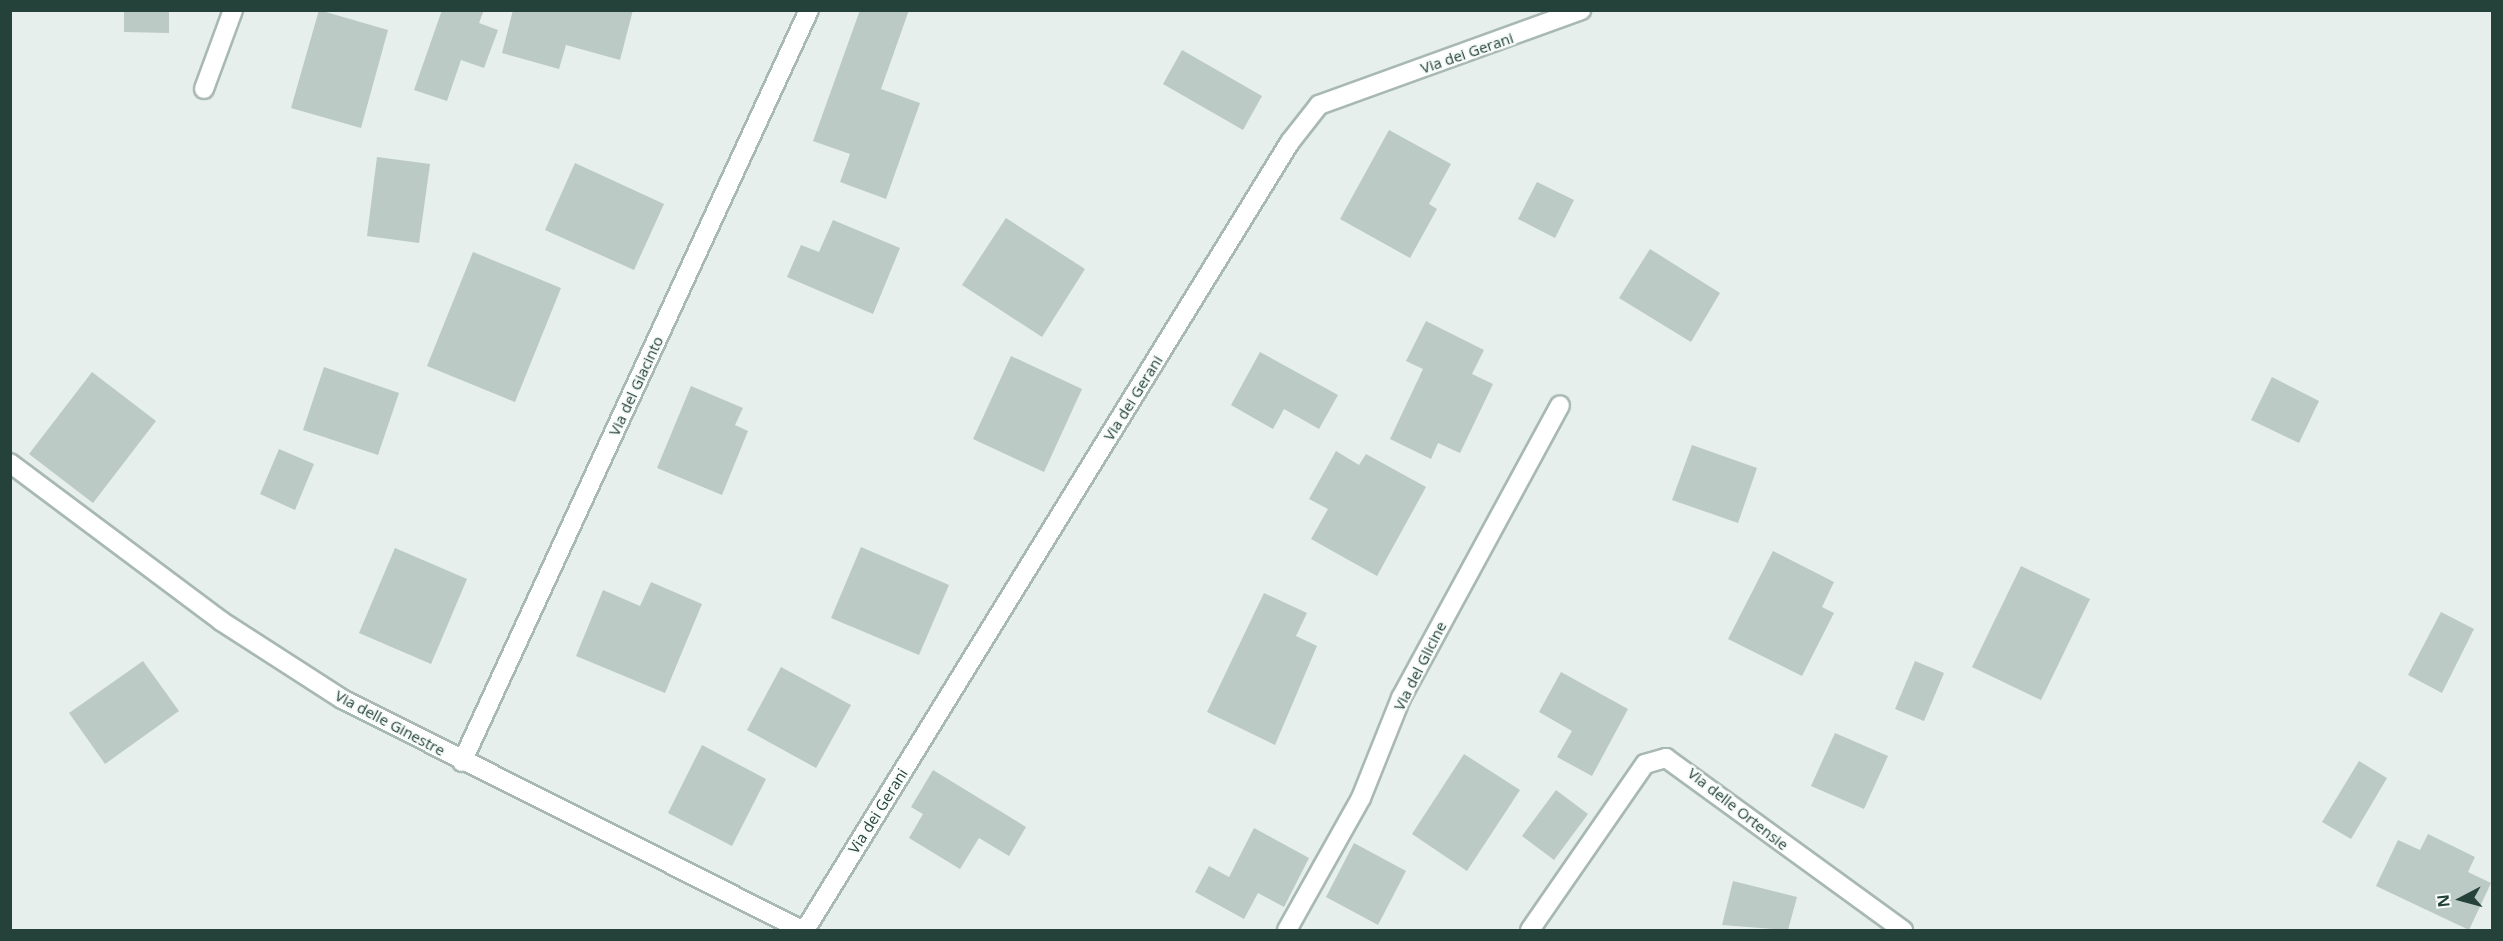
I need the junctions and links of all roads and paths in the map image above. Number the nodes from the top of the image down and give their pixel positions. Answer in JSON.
{"nodes":[{"id":1,"x":233,"y":10,"type":"edge"},
{"id":2,"x":809,"y":10,"type":"edge"},
{"id":3,"x":1581,"y":10,"type":"edge"},
{"id":4,"x":204,"y":90,"type":"dead end"},
{"id":5,"x":1560,"y":405,"type":"dead end"},
{"id":6,"x":10,"y":463,"type":"edge"},
{"id":7,"x":462,"y":762,"type":"junction"},
{"id":8,"x":803,"y":930,"type":"edge"},
{"id":9,"x":1287,"y":930,"type":"edge"},
{"id":10,"x":1530,"y":930,"type":"edge"},
{"id":11,"x":1903,"y":930,"type":"edge"}],
"edges":[{"from":1,"to":4,"type":"street"},
{"from":2,"to":7,"type":"street","name":"Via del Giacinto"},
{"from":3,"to":8,"type":"street","name":"Via dei Gerani"},
{"from":5,"to":9,"type":"street","name":"Via del Glicine"},
{"from":6,"to":7,"type":"street","name":"Via delle Ginestre"},
{"from":7,"to":8,"type":"street","name":"Via delle Ginestre"},
{"from":10,"to":11,"type":"street","name":"Via delle Ortensie"}]}
